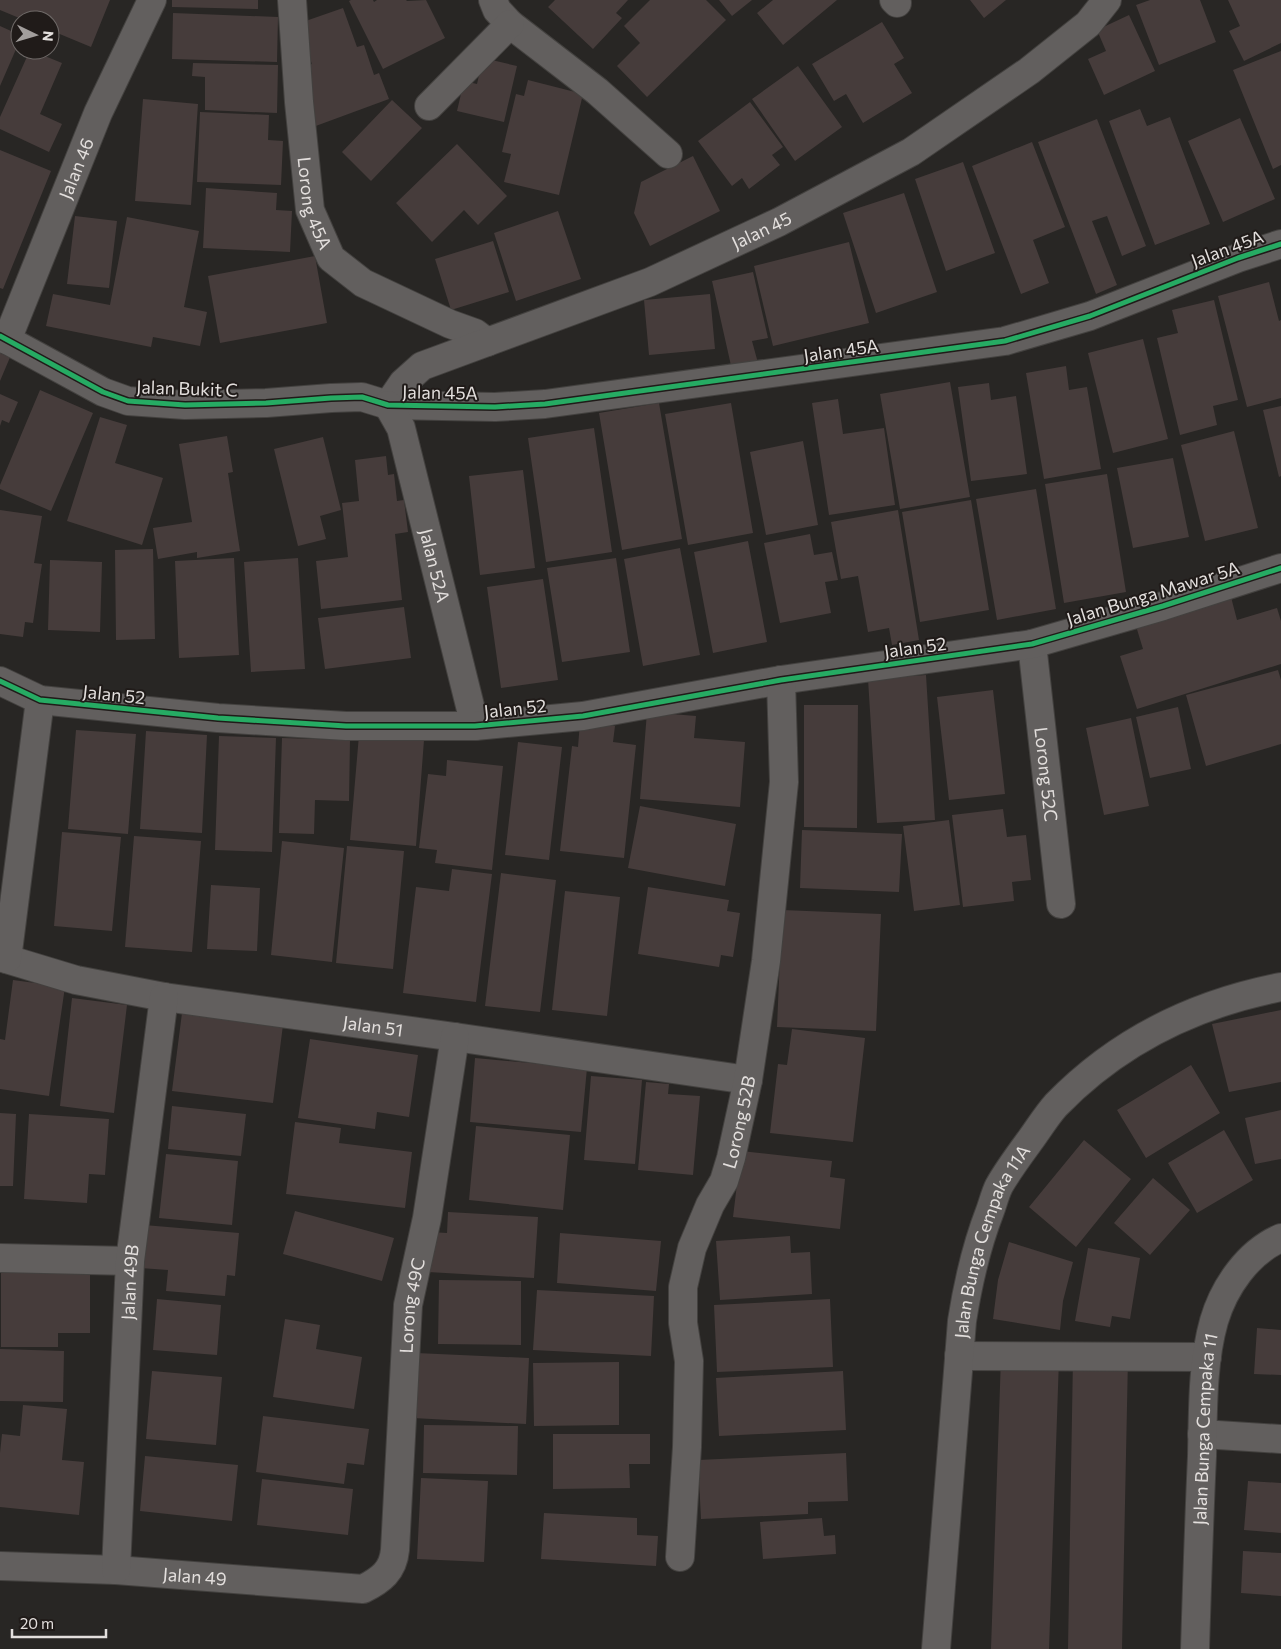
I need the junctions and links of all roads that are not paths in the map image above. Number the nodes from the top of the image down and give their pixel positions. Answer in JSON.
{"nodes":[{"id":1,"x":152,"y":0,"type":"edge"},
{"id":2,"x":292,"y":0,"type":"edge"},
{"id":3,"x":493,"y":0,"type":"edge"},
{"id":4,"x":1107,"y":0,"type":"edge"},
{"id":5,"x":510,"y":24,"type":"junction"},
{"id":6,"x":429,"y":106,"type":"dead end"},
{"id":7,"x":668,"y":154,"type":"dead end"},
{"id":8,"x":1281,"y":244,"type":"edge"},
{"id":9,"x":4,"y":338,"type":"edge"},
{"id":10,"x":487,"y":342,"type":"junction"},
{"id":11,"x":388,"y":405,"type":"junction"},
{"id":12,"x":1281,"y":568,"type":"edge"},
{"id":13,"x":1032,"y":644,"type":"junction"},
{"id":14,"x":781,"y":680,"type":"junction"},
{"id":15,"x":0,"y":681,"type":"edge"},
{"id":16,"x":40,"y":700,"type":"junction"},
{"id":17,"x":475,"y":726,"type":"junction"},
{"id":18,"x":1062,"y":904,"type":"dead end"},
{"id":19,"x":4,"y":958,"type":"edge"},
{"id":20,"x":1281,"y":987,"type":"edge"},
{"id":21,"x":164,"y":997,"type":"junction"},
{"id":22,"x":455,"y":1037,"type":"junction"},
{"id":23,"x":748,"y":1080,"type":"junction"},
{"id":24,"x":1281,"y":1238,"type":"edge"},
{"id":25,"x":0,"y":1258,"type":"edge"},
{"id":26,"x":130,"y":1261,"type":"junction"},
{"id":27,"x":959,"y":1356,"type":"junction"},
{"id":28,"x":1207,"y":1358,"type":"junction"},
{"id":29,"x":1202,"y":1434,"type":"junction"},
{"id":30,"x":1281,"y":1439,"type":"edge"},
{"id":31,"x":680,"y":1557,"type":"dead end"},
{"id":32,"x":0,"y":1566,"type":"edge"},
{"id":33,"x":116,"y":1570,"type":"junction"},
{"id":34,"x":386,"y":1574,"type":"joint"},
{"id":35,"x":936,"y":1649,"type":"edge"},
{"id":36,"x":1195,"y":1649,"type":"edge"}],
"edges":[{"from":1,"to":9,"type":"street","name":"Jalan 46"},
{"from":2,"to":10,"type":"street","name":"Lorong 45A"},
{"from":3,"to":5,"type":"street"},
{"from":4,"to":10,"type":"street","name":"Jalan 45"},
{"from":5,"to":6,"type":"street"},
{"from":5,"to":7,"type":"street"},
{"from":8,"to":11,"type":"street","name":"Jalan 45A"},
{"from":9,"to":11,"type":"street","name":"Jalan Bukit C"},
{"from":10,"to":11,"type":"street","name":"Jalan 45"},
{"from":11,"to":17,"type":"street","name":"Jalan 52A"},
{"from":12,"to":13,"type":"street","name":"Jalan Bunga Mawar 5A"},
{"from":13,"to":14,"type":"street","name":"Jalan 52"},
{"from":13,"to":18,"type":"street","name":"Lorong 52C"},
{"from":14,"to":17,"type":"street","name":"Jalan 52"},
{"from":14,"to":23,"type":"street","name":"Lorong 52B"},
{"from":15,"to":16,"type":"street","name":"Jalan 52"},
{"from":16,"to":17,"type":"street","name":"Jalan 52"},
{"from":16,"to":19,"type":"street"},
{"from":19,"to":21,"type":"street","name":"Jalan 51"},
{"from":20,"to":27,"type":"street","name":"Jalan Bunga Cempaka 11A"},
{"from":21,"to":22,"type":"street","name":"Jalan 51"},
{"from":21,"to":26,"type":"street","name":"Jalan 49B"},
{"from":22,"to":23,"type":"street","name":"Jalan 51"},
{"from":22,"to":34,"type":"street","name":"Lorong 49C"},
{"from":23,"to":31,"type":"street","name":"Lorong 52B"},
{"from":24,"to":28,"type":"street","name":"Jalan Bunga Cempaka 11"},
{"from":25,"to":26,"type":"street"},
{"from":26,"to":33,"type":"street","name":"Jalan 49B"},
{"from":27,"to":28,"type":"street"},
{"from":27,"to":35,"type":"street","name":"Jalan Bunga Cempaka 11A"},
{"from":28,"to":29,"type":"street","name":"Jalan Bunga Cempaka 11"},
{"from":29,"to":30,"type":"street"},
{"from":29,"to":36,"type":"street","name":"Jalan Bunga Cempaka 11"},
{"from":32,"to":33,"type":"street","name":"Jalan 49"},
{"from":33,"to":34,"type":"street","name":"Jalan 49"}]}
